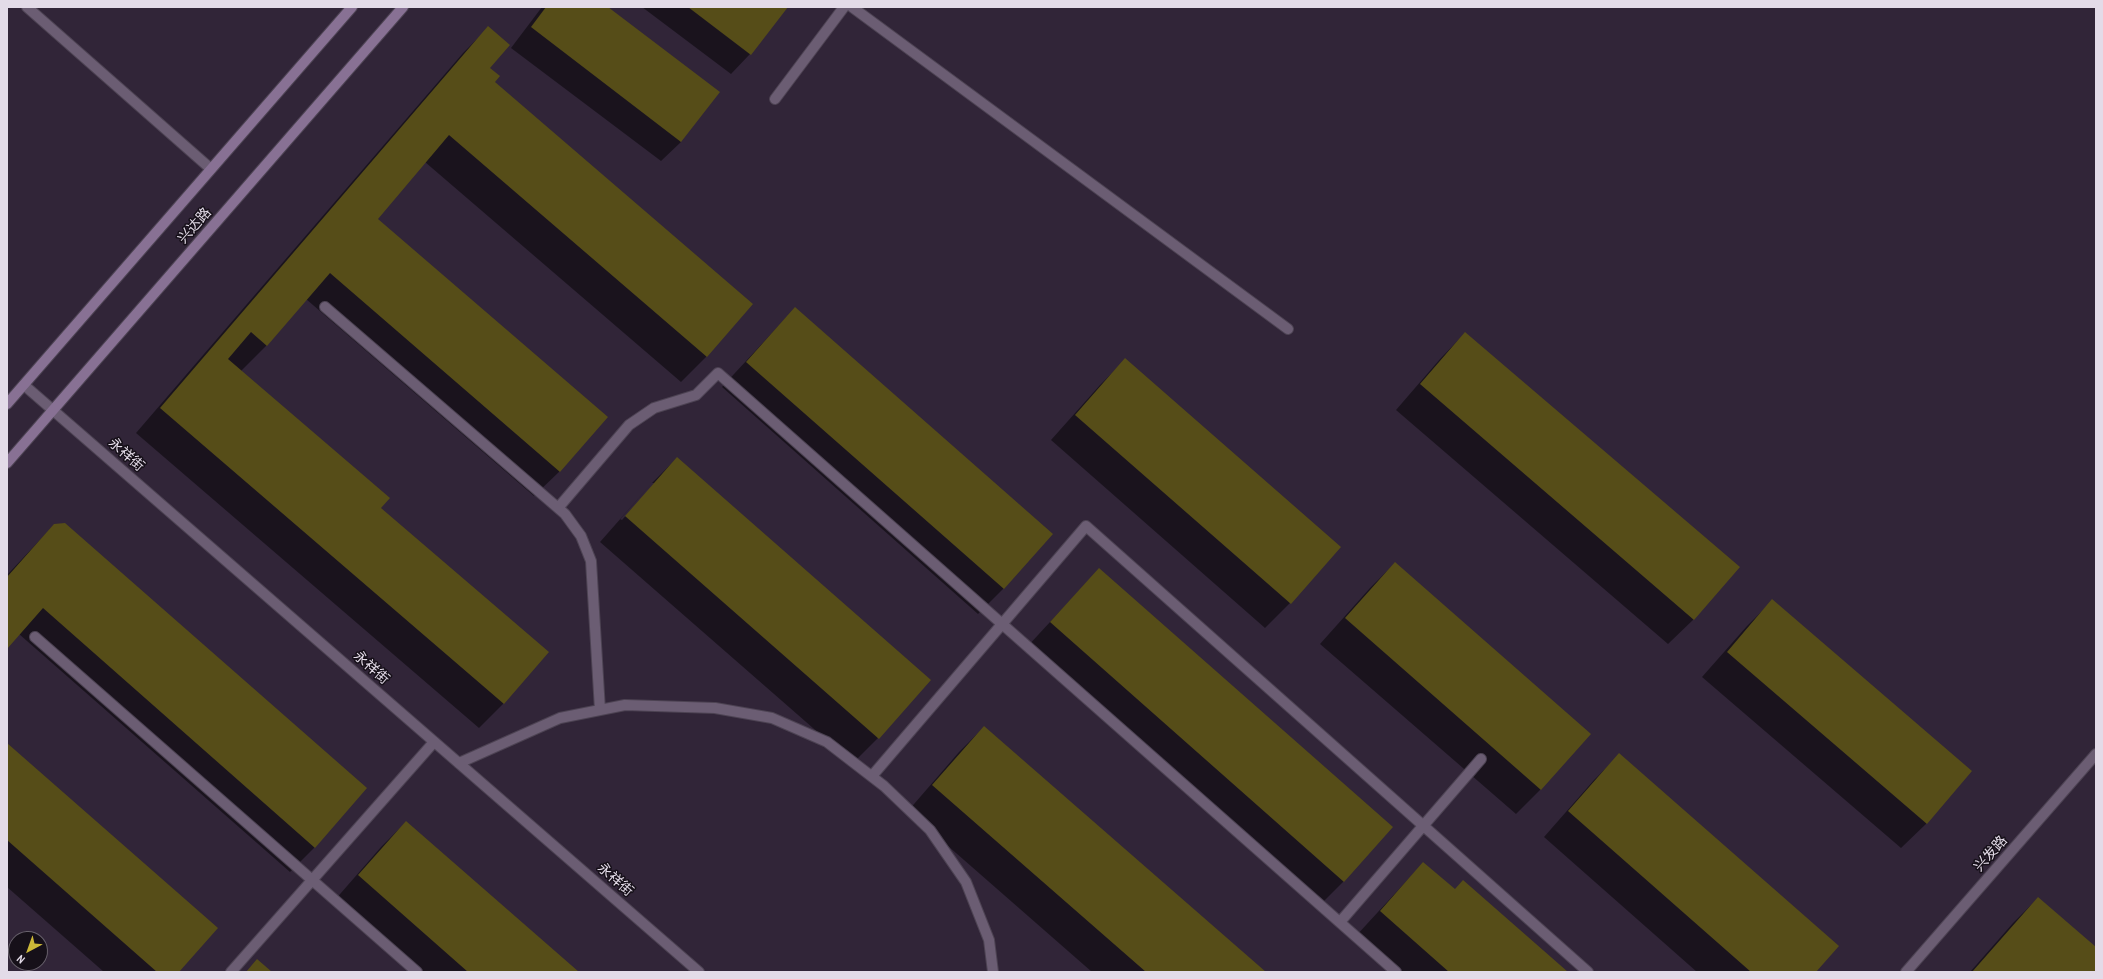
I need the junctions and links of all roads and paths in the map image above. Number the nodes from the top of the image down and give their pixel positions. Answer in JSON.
{"nodes":[{"id":1,"x":27,"y":7,"type":"edge"},
{"id":2,"x":352,"y":7,"type":"edge"},
{"id":3,"x":403,"y":7,"type":"edge"},
{"id":4,"x":844,"y":7,"type":"edge"},
{"id":5,"x":852,"y":7,"type":"edge"},
{"id":6,"x":775,"y":99,"type":"dead end"},
{"id":7,"x":212,"y":169,"type":"junction"},
{"id":8,"x":325,"y":307,"type":"dead end"},
{"id":9,"x":1288,"y":329,"type":"dead end"},
{"id":10,"x":24,"y":385,"type":"junction"},
{"id":11,"x":7,"y":404,"type":"edge"},
{"id":12,"x":53,"y":410,"type":"junction"},
{"id":13,"x":7,"y":463,"type":"edge"},
{"id":14,"x":558,"y":508,"type":"junction"},
{"id":15,"x":1002,"y":625,"type":"junction"},
{"id":16,"x":35,"y":637,"type":"dead end"},
{"id":17,"x":600,"y":710,"type":"junction"},
{"id":18,"x":434,"y":742,"type":"junction"},
{"id":19,"x":2096,"y":754,"type":"edge"},
{"id":20,"x":1481,"y":759,"type":"dead end"},
{"id":21,"x":459,"y":763,"type":"junction"},
{"id":22,"x":872,"y":776,"type":"junction"},
{"id":23,"x":1424,"y":826,"type":"junction"},
{"id":24,"x":312,"y":880,"type":"junction"},
{"id":25,"x":1340,"y":922,"type":"junction"},
{"id":26,"x":231,"y":972,"type":"edge"},
{"id":27,"x":417,"y":972,"type":"edge"},
{"id":28,"x":698,"y":972,"type":"edge"},
{"id":29,"x":993,"y":972,"type":"edge"},
{"id":30,"x":1396,"y":972,"type":"edge"},
{"id":31,"x":1588,"y":972,"type":"edge"},
{"id":32,"x":1906,"y":972,"type":"edge"}],
"edges":[{"from":1,"to":7,"type":"street"},
{"from":2,"to":7,"type":"main road","name":"兴达路"},
{"from":3,"to":12,"type":"main road","name":"兴达路"},
{"from":4,"to":6,"type":"street"},
{"from":5,"to":9,"type":"street"},
{"from":7,"to":10,"type":"main road","name":"兴达路"},
{"from":8,"to":14,"type":"street"},
{"from":10,"to":11,"type":"main road","name":"兴达路"},
{"from":10,"to":12,"type":"street","name":"永祥街"},
{"from":12,"to":13,"type":"main road","name":"兴达路"},
{"from":12,"to":18,"type":"street","name":"永祥街"},
{"from":14,"to":15,"type":"street"},
{"from":14,"to":17,"type":"street"},
{"from":15,"to":22,"type":"street"},
{"from":15,"to":23,"type":"street"},
{"from":15,"to":25,"type":"street"},
{"from":16,"to":24,"type":"street"},
{"from":17,"to":21,"type":"street"},
{"from":17,"to":22,"type":"street"},
{"from":18,"to":21,"type":"street","name":"永祥街"},
{"from":18,"to":24,"type":"street"},
{"from":19,"to":32,"type":"street","name":"兴发路"},
{"from":20,"to":23,"type":"street"},
{"from":21,"to":28,"type":"street","name":"永祥街"},
{"from":22,"to":29,"type":"street"},
{"from":23,"to":25,"type":"street"},
{"from":23,"to":31,"type":"street"},
{"from":24,"to":26,"type":"street"},
{"from":24,"to":27,"type":"street"},
{"from":25,"to":30,"type":"street"}]}
